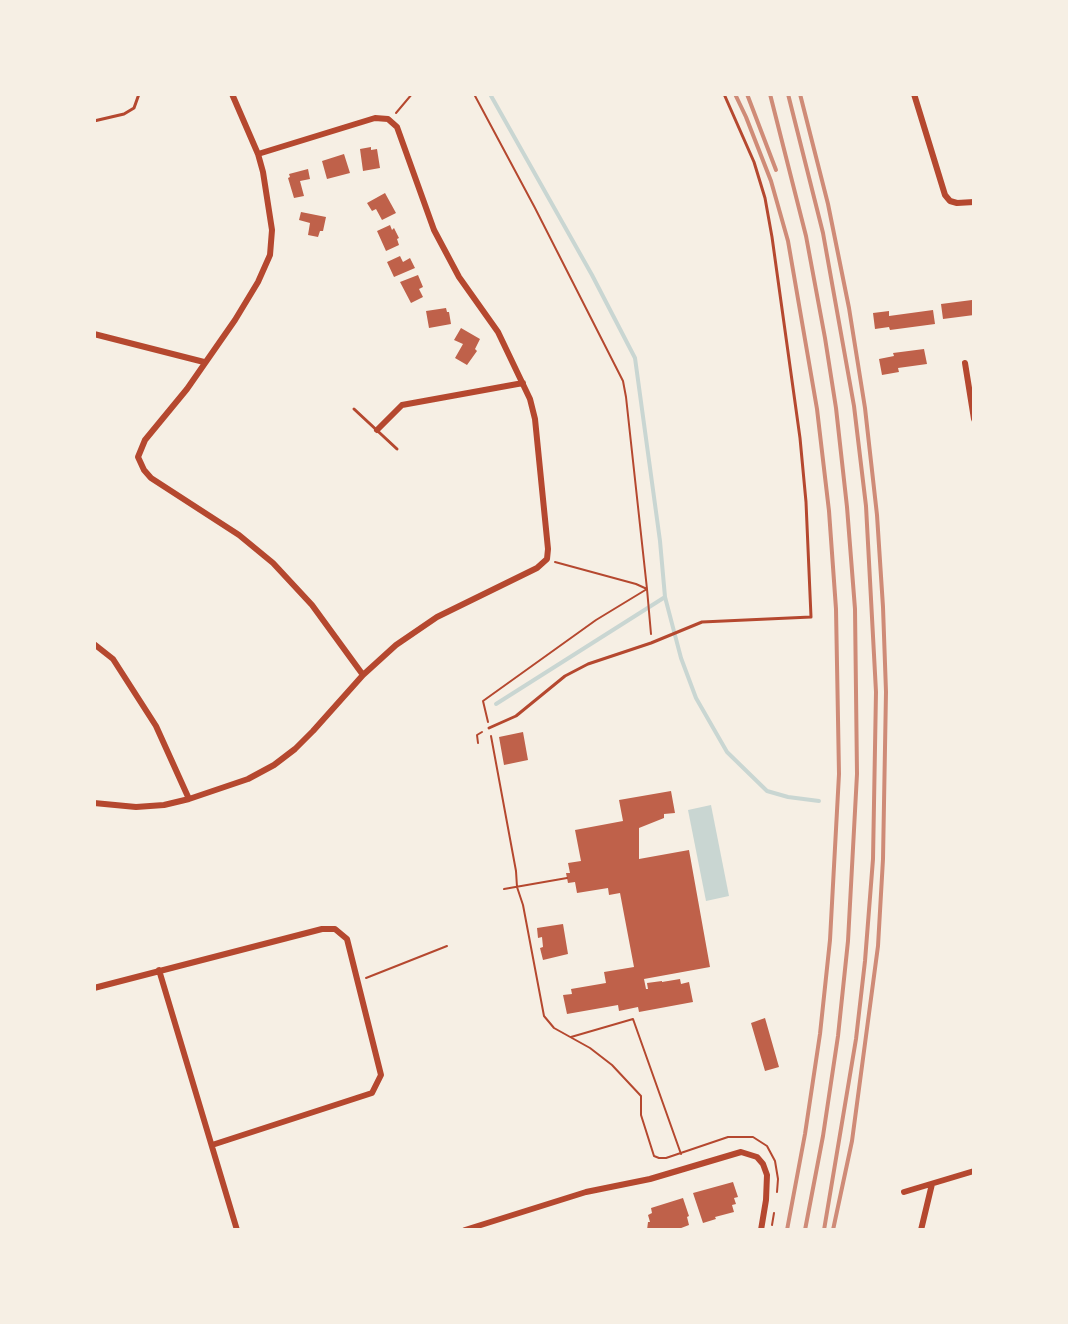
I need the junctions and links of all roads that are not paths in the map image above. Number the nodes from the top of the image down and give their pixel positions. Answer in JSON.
{"nodes":[{"id":1,"x":139,"y":94,"type":"edge"},
{"id":2,"x":232,"y":94,"type":"edge"},
{"id":3,"x":724,"y":94,"type":"edge"},
{"id":4,"x":914,"y":94,"type":"edge"},
{"id":5,"x":94,"y":121,"type":"edge"},
{"id":6,"x":258,"y":154,"type":"junction"},
{"id":7,"x":974,"y":202,"type":"edge"},
{"id":8,"x":94,"y":334,"type":"edge"},
{"id":9,"x":204,"y":362,"type":"junction"},
{"id":10,"x":965,"y":363,"type":"dead end"},
{"id":11,"x":523,"y":383,"type":"junction"},
{"id":12,"x":354,"y":409,"type":"dead end"},
{"id":13,"x":974,"y":419,"type":"edge"},
{"id":14,"x":377,"y":430,"type":"junction"},
{"id":15,"x":397,"y":449,"type":"dead end"},
{"id":16,"x":94,"y":644,"type":"edge"},
{"id":17,"x":363,"y":675,"type":"junction"},
{"id":18,"x":489,"y":728,"type":"road end"},
{"id":19,"x":189,"y":799,"type":"junction"},
{"id":20,"x":94,"y":803,"type":"edge"},
{"id":21,"x":159,"y":970,"type":"junction"},
{"id":22,"x":94,"y":988,"type":"edge"},
{"id":23,"x":212,"y":1145,"type":"junction"},
{"id":24,"x":974,"y":1171,"type":"edge"},
{"id":25,"x":932,"y":1184,"type":"junction"},
{"id":26,"x":904,"y":1192,"type":"dead end"},
{"id":27,"x":237,"y":1230,"type":"edge"},
{"id":28,"x":465,"y":1230,"type":"edge"},
{"id":29,"x":761,"y":1230,"type":"edge"},
{"id":30,"x":921,"y":1230,"type":"edge"}],
"edges":[{"from":1,"to":5,"type":"lane"},
{"from":2,"to":6,"type":"street"},
{"from":3,"to":18,"type":"lane"},
{"from":4,"to":7,"type":"street"},
{"from":6,"to":9,"type":"street"},
{"from":6,"to":11,"type":"street"},
{"from":8,"to":9,"type":"street"},
{"from":9,"to":17,"type":"street"},
{"from":10,"to":13,"type":"street"},
{"from":11,"to":14,"type":"street"},
{"from":11,"to":17,"type":"street"},
{"from":12,"to":14,"type":"lane"},
{"from":14,"to":15,"type":"lane"},
{"from":16,"to":19,"type":"street"},
{"from":17,"to":19,"type":"street"},
{"from":19,"to":20,"type":"street"},
{"from":21,"to":22,"type":"street"},
{"from":21,"to":23,"type":"street"},
{"from":21,"to":23,"type":"street"},
{"from":23,"to":27,"type":"street"},
{"from":24,"to":25,"type":"street"},
{"from":25,"to":26,"type":"street"},
{"from":25,"to":30,"type":"street"},
{"from":28,"to":29,"type":"street"}]}
